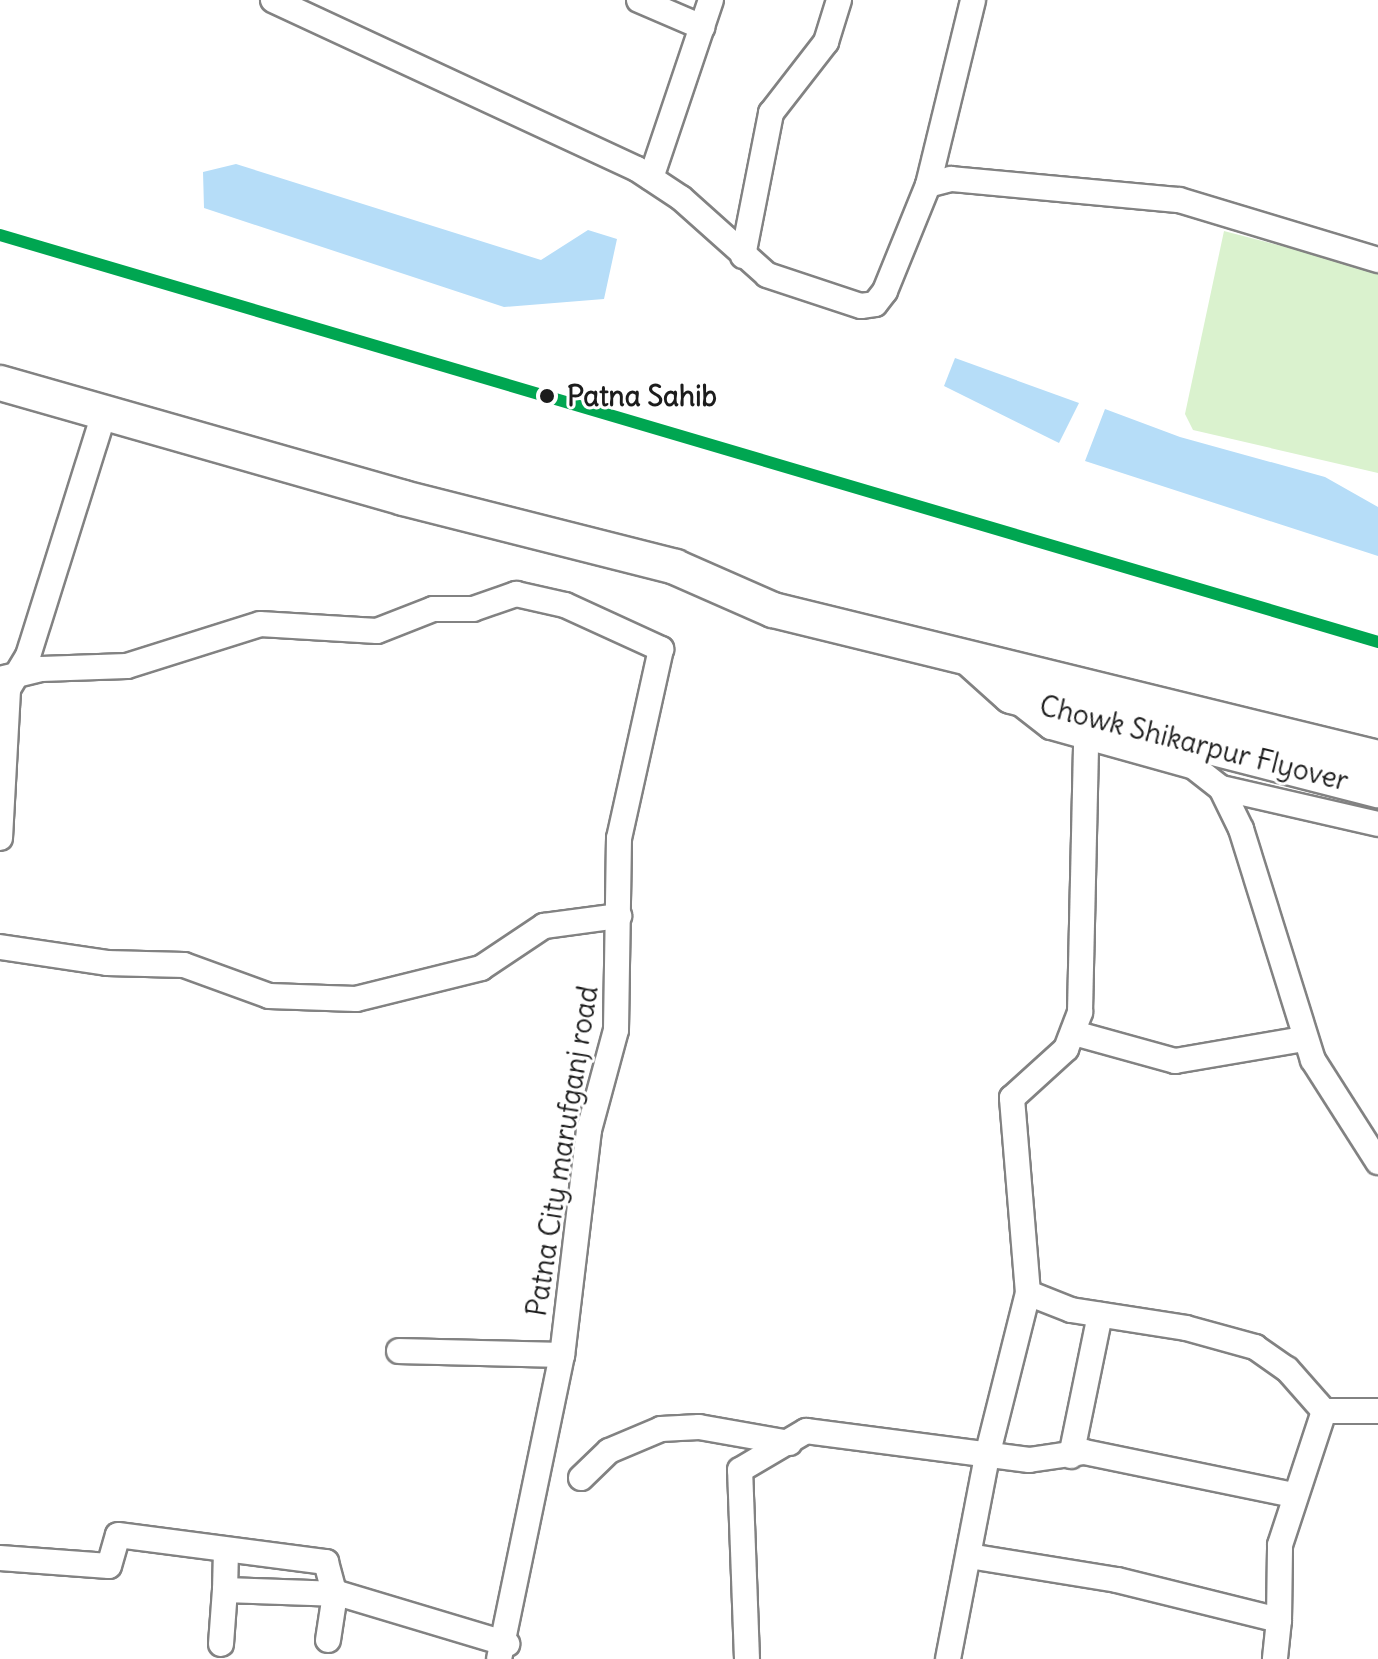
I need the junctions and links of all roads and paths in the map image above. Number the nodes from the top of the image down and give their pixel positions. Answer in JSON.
{"nodes":[{"id":1,"x":273,"y":0,"type":"edge"},
{"id":2,"x":639,"y":0,"type":"edge"},
{"id":3,"x":711,"y":0,"type":"edge"},
{"id":4,"x":839,"y":0,"type":"edge"},
{"id":5,"x":973,"y":0,"type":"edge"},
{"id":6,"x":702,"y":27,"type":"junction"},
{"id":7,"x":651,"y":178,"type":"junction"},
{"id":8,"x":928,"y":185,"type":"junction"},
{"id":9,"x":743,"y":256,"type":"junction"},
{"id":10,"x":1378,"y":260,"type":"edge"},
{"id":11,"x":0,"y":383,"type":"edge"},
{"id":12,"x":105,"y":411,"type":"junction"},
{"id":13,"x":969,"y":658,"type":"junction"},
{"id":14,"x":8,"y":677,"type":"edge"},
{"id":15,"x":1011,"y":696,"type":"junction"},
{"id":16,"x":1086,"y":741,"type":"junction"},
{"id":17,"x":1378,"y":758,"type":"edge"},
{"id":18,"x":1221,"y":788,"type":"junction"},
{"id":19,"x":1378,"y":790,"type":"edge"},
{"id":20,"x":1378,"y":824,"type":"edge"},
{"id":21,"x":0,"y":838,"type":"edge"},
{"id":22,"x":619,"y":916,"type":"junction"},
{"id":23,"x":0,"y":947,"type":"edge"},
{"id":24,"x":1074,"y":1033,"type":"junction"},
{"id":25,"x":1304,"y":1039,"type":"junction"},
{"id":26,"x":1378,"y":1162,"type":"edge"},
{"id":27,"x":1028,"y":1293,"type":"junction"},
{"id":28,"x":1100,"y":1315,"type":"junction"},
{"id":29,"x":399,"y":1351,"type":"dead end"},
{"id":30,"x":562,"y":1355,"type":"junction"},
{"id":31,"x":1324,"y":1411,"type":"junction"},
{"id":32,"x":1378,"y":1411,"type":"edge"},
{"id":33,"x":790,"y":1443,"type":"junction"},
{"id":34,"x":988,"y":1452,"type":"junction"},
{"id":35,"x":1071,"y":1456,"type":"junction"},
{"id":36,"x":581,"y":1478,"type":"dead end"},
{"id":37,"x":1294,"y":1495,"type":"junction"},
{"id":38,"x":226,"y":1550,"type":"junction"},
{"id":39,"x":969,"y":1556,"type":"junction"},
{"id":40,"x":0,"y":1558,"type":"edge"},
{"id":41,"x":225,"y":1590,"type":"junction"},
{"id":42,"x":338,"y":1594,"type":"junction"},
{"id":43,"x":1279,"y":1620,"type":"junction"},
{"id":44,"x":328,"y":1640,"type":"dead end"},
{"id":45,"x":221,"y":1644,"type":"dead end"},
{"id":46,"x":503,"y":1651,"type":"edge"},
{"id":47,"x":747,"y":1659,"type":"edge"},
{"id":48,"x":948,"y":1659,"type":"edge"},
{"id":49,"x":1275,"y":1659,"type":"edge"}],
"edges":[{"from":1,"to":7,"type":"street"},
{"from":2,"to":6,"type":"street"},
{"from":3,"to":6,"type":"street"},
{"from":4,"to":9,"type":"street"},
{"from":5,"to":8,"type":"street"},
{"from":6,"to":7,"type":"street"},
{"from":7,"to":9,"type":"street"},
{"from":8,"to":9,"type":"street"},
{"from":8,"to":10,"type":"street"},
{"from":11,"to":12,"type":"main road"},
{"from":12,"to":13,"type":"main road"},
{"from":12,"to":14,"type":"street"},
{"from":13,"to":15,"type":"main road"},
{"from":13,"to":17,"type":"main road"},
{"from":14,"to":21,"type":"street"},
{"from":14,"to":22,"type":"street","name":"Patna City marufganj road"},
{"from":15,"to":16,"type":"street"},
{"from":15,"to":19,"type":"main road","name":"Chowk Shikarpur Flyover"},
{"from":16,"to":18,"type":"street"},
{"from":16,"to":24,"type":"street"},
{"from":18,"to":20,"type":"street"},
{"from":18,"to":25,"type":"street"},
{"from":22,"to":23,"type":"street"},
{"from":22,"to":30,"type":"street","name":"Patna City marufganj road"},
{"from":24,"to":25,"type":"street"},
{"from":24,"to":27,"type":"street"},
{"from":25,"to":26,"type":"street"},
{"from":27,"to":28,"type":"street"},
{"from":27,"to":34,"type":"street"},
{"from":28,"to":31,"type":"street"},
{"from":28,"to":35,"type":"street"},
{"from":29,"to":30,"type":"street"},
{"from":30,"to":46,"type":"street","name":"Patna City marufganj road"},
{"from":31,"to":32,"type":"street"},
{"from":31,"to":37,"type":"street"},
{"from":33,"to":34,"type":"street"},
{"from":33,"to":36,"type":"street"},
{"from":33,"to":47,"type":"street"},
{"from":34,"to":35,"type":"street"},
{"from":34,"to":39,"type":"street"},
{"from":35,"to":37,"type":"street"},
{"from":37,"to":43,"type":"street"},
{"from":38,"to":40,"type":"street"},
{"from":38,"to":41,"type":"street"},
{"from":38,"to":42,"type":"street"},
{"from":39,"to":43,"type":"street"},
{"from":39,"to":48,"type":"street"},
{"from":41,"to":42,"type":"street"},
{"from":41,"to":45,"type":"street"},
{"from":42,"to":44,"type":"street"},
{"from":42,"to":46,"type":"street"},
{"from":43,"to":49,"type":"street"}]}
